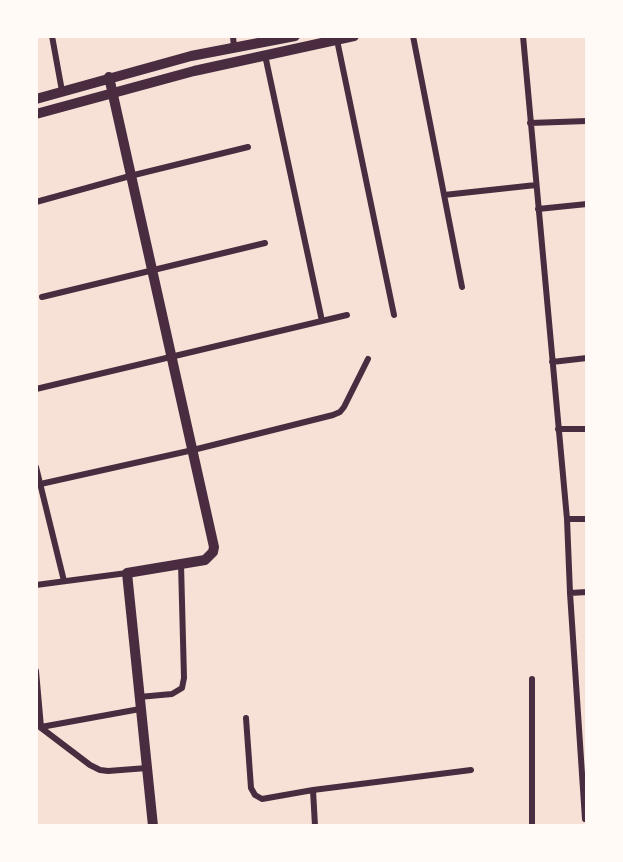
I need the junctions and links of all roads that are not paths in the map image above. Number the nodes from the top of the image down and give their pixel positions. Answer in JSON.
{"nodes":[{"id":1,"x":52,"y":36,"type":"edge"},
{"id":2,"x":233,"y":36,"type":"edge"},
{"id":3,"x":295,"y":36,"type":"edge"},
{"id":4,"x":354,"y":36,"type":"edge"},
{"id":5,"x":413,"y":36,"type":"edge"},
{"id":6,"x":522,"y":36,"type":"edge"},
{"id":7,"x":337,"y":40,"type":"junction"},
{"id":8,"x":234,"y":49,"type":"junction"},
{"id":9,"x":265,"y":55,"type":"junction"},
{"id":10,"x":109,"y":77,"type":"junction"},
{"id":11,"x":62,"y":91,"type":"junction"},
{"id":12,"x":112,"y":92,"type":"junction"},
{"id":13,"x":36,"y":99,"type":"edge"},
{"id":14,"x":36,"y":112,"type":"edge"},
{"id":15,"x":587,"y":121,"type":"edge"},
{"id":16,"x":530,"y":123,"type":"junction"},
{"id":17,"x":248,"y":147,"type":"dead end"},
{"id":18,"x":129,"y":176,"type":"junction"},
{"id":19,"x":536,"y":185,"type":"junction"},
{"id":20,"x":444,"y":195,"type":"junction"},
{"id":21,"x":36,"y":202,"type":"edge"},
{"id":22,"x":587,"y":204,"type":"edge"},
{"id":23,"x":538,"y":209,"type":"junction"},
{"id":24,"x":265,"y":243,"type":"dead end"},
{"id":25,"x":151,"y":270,"type":"junction"},
{"id":26,"x":462,"y":287,"type":"dead end"},
{"id":27,"x":42,"y":297,"type":"dead end"},
{"id":28,"x":347,"y":315,"type":"dead end"},
{"id":29,"x":394,"y":315,"type":"dead end"},
{"id":30,"x":322,"y":321,"type":"junction"},
{"id":31,"x":171,"y":357,"type":"junction"},
{"id":32,"x":587,"y":358,"type":"edge"},
{"id":33,"x":368,"y":359,"type":"dead end"},
{"id":34,"x":552,"y":362,"type":"junction"},
{"id":35,"x":36,"y":389,"type":"edge"},
{"id":36,"x":558,"y":429,"type":"junction"},
{"id":37,"x":587,"y":429,"type":"edge"},
{"id":38,"x":193,"y":450,"type":"junction"},
{"id":39,"x":36,"y":467,"type":"edge"},
{"id":40,"x":38,"y":485,"type":"edge"},
{"id":41,"x":567,"y":519,"type":"junction"},
{"id":42,"x":587,"y":519,"type":"edge"},
{"id":43,"x":181,"y":564,"type":"junction"},
{"id":44,"x":127,"y":573,"type":"junction"},
{"id":45,"x":64,"y":581,"type":"junction"},
{"id":46,"x":36,"y":585,"type":"edge"},
{"id":47,"x":587,"y":592,"type":"edge"},
{"id":48,"x":570,"y":593,"type":"junction"},
{"id":49,"x":36,"y":671,"type":"edge"},
{"id":50,"x":532,"y":679,"type":"dead end"},
{"id":51,"x":139,"y":697,"type":"junction"},
{"id":52,"x":140,"y":710,"type":"junction"},
{"id":53,"x":246,"y":718,"type":"dead end"},
{"id":54,"x":39,"y":725,"type":"edge"},
{"id":55,"x":147,"y":768,"type":"junction"},
{"id":56,"x":471,"y":770,"type":"dead end"},
{"id":57,"x":313,"y":790,"type":"junction"},
{"id":58,"x":585,"y":819,"type":"dead end"},
{"id":59,"x":153,"y":826,"type":"edge"},
{"id":60,"x":315,"y":826,"type":"edge"},
{"id":61,"x":532,"y":826,"type":"edge"}],
"edges":[{"from":1,"to":11,"type":"street"},
{"from":2,"to":8,"type":"street"},
{"from":3,"to":8,"type":"street"},
{"from":4,"to":7,"type":"street"},
{"from":5,"to":20,"type":"street"},
{"from":6,"to":16,"type":"street"},
{"from":7,"to":9,"type":"street"},
{"from":7,"to":29,"type":"street"},
{"from":8,"to":10,"type":"street"},
{"from":9,"to":12,"type":"street"},
{"from":9,"to":30,"type":"street"},
{"from":10,"to":11,"type":"street"},
{"from":10,"to":12,"type":"street"},
{"from":11,"to":13,"type":"street"},
{"from":12,"to":14,"type":"street"},
{"from":12,"to":18,"type":"street"},
{"from":15,"to":16,"type":"street"},
{"from":16,"to":19,"type":"street"},
{"from":17,"to":18,"type":"street"},
{"from":18,"to":21,"type":"street"},
{"from":18,"to":25,"type":"street"},
{"from":19,"to":20,"type":"street"},
{"from":19,"to":23,"type":"street"},
{"from":20,"to":26,"type":"street"},
{"from":22,"to":23,"type":"street"},
{"from":23,"to":34,"type":"street"},
{"from":24,"to":25,"type":"street"},
{"from":25,"to":27,"type":"street"},
{"from":25,"to":31,"type":"street"},
{"from":28,"to":30,"type":"street"},
{"from":30,"to":31,"type":"street"},
{"from":31,"to":35,"type":"street"},
{"from":31,"to":38,"type":"street"},
{"from":32,"to":34,"type":"street"},
{"from":33,"to":38,"type":"street"},
{"from":34,"to":36,"type":"street"},
{"from":36,"to":37,"type":"street"},
{"from":36,"to":41,"type":"street"},
{"from":38,"to":40,"type":"street"},
{"from":38,"to":43,"type":"street"},
{"from":39,"to":40,"type":"street"},
{"from":40,"to":45,"type":"street"},
{"from":41,"to":42,"type":"street"},
{"from":41,"to":48,"type":"street"},
{"from":43,"to":44,"type":"street"},
{"from":43,"to":51,"type":"street"},
{"from":44,"to":45,"type":"street"},
{"from":44,"to":51,"type":"street"},
{"from":45,"to":46,"type":"street"},
{"from":47,"to":48,"type":"street"},
{"from":48,"to":58,"type":"street"},
{"from":49,"to":54,"type":"street"},
{"from":50,"to":61,"type":"street"},
{"from":51,"to":52,"type":"street"},
{"from":52,"to":54,"type":"street"},
{"from":52,"to":55,"type":"street"},
{"from":53,"to":57,"type":"street"},
{"from":54,"to":55,"type":"street"},
{"from":55,"to":59,"type":"street"},
{"from":56,"to":57,"type":"street"},
{"from":57,"to":60,"type":"street"}]}
